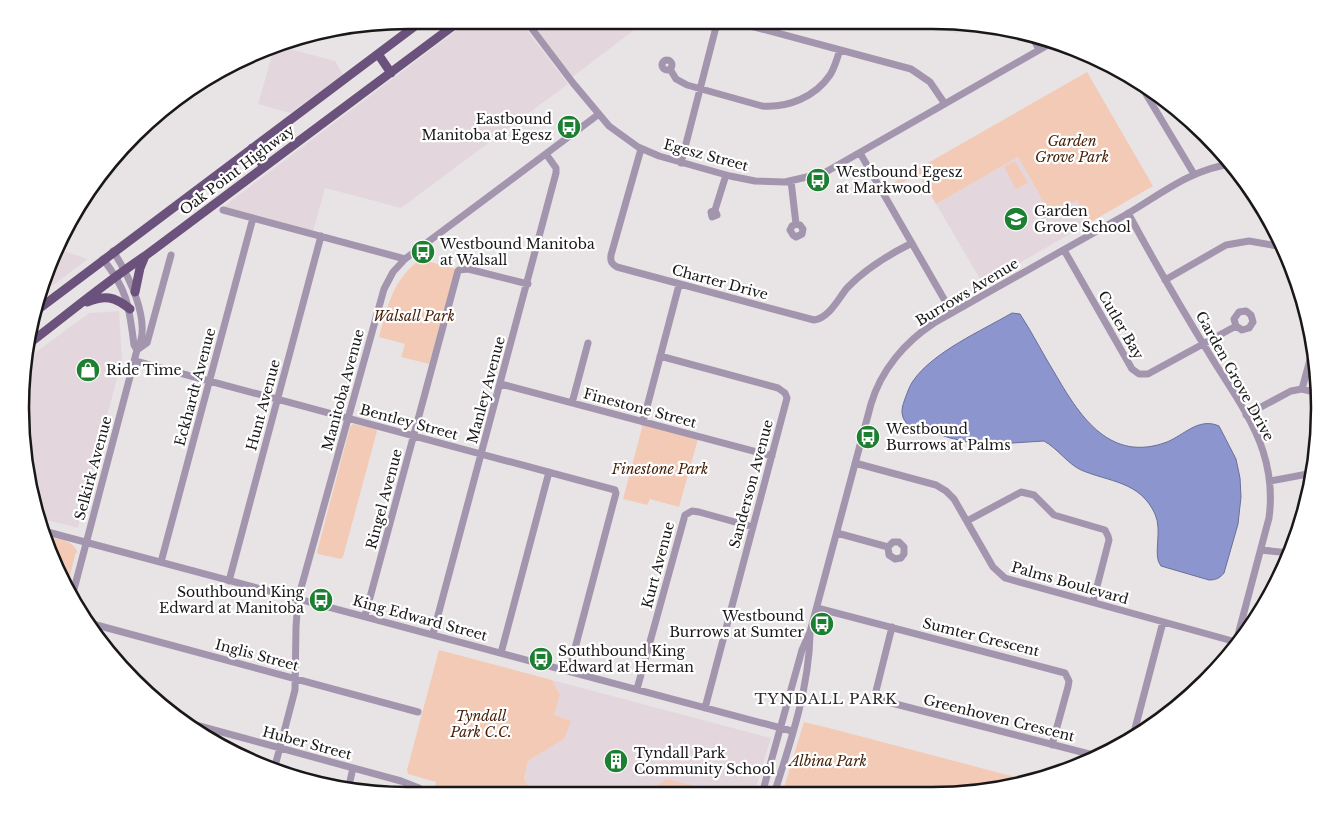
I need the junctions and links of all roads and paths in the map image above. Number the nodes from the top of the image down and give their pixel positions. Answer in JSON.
{"nodes":[{"id":1,"x":411,"y":29,"type":"edge"},
{"id":2,"x":448,"y":29,"type":"edge"},
{"id":3,"x":532,"y":29,"type":"edge"},
{"id":4,"x":715,"y":29,"type":"edge"},
{"id":5,"x":762,"y":29,"type":"edge"},
{"id":6,"x":1037,"y":44,"type":"edge"},
{"id":7,"x":1046,"y":47,"type":"edge"},
{"id":8,"x":840,"y":50,"type":"junction"},
{"id":9,"x":1040,"y":50,"type":"junction"},
{"id":10,"x":378,"y":54,"type":"junction"},
{"id":11,"x":670,"y":69,"type":"dead end"},
{"id":12,"x":391,"y":72,"type":"junction"},
{"id":13,"x":700,"y":90,"type":"junction"},
{"id":14,"x":1147,"y":96,"type":"edge"},
{"id":15,"x":946,"y":104,"type":"junction"},
{"id":16,"x":599,"y":114,"type":"junction"},
{"id":17,"x":252,"y":148,"type":"junction"},
{"id":18,"x":641,"y":149,"type":"junction"},
{"id":19,"x":860,"y":153,"type":"junction"},
{"id":20,"x":546,"y":154,"type":"junction"},
{"id":21,"x":680,"y":163,"type":"junction"},
{"id":22,"x":1224,"y":166,"type":"edge"},
{"id":23,"x":264,"y":167,"type":"junction"},
{"id":24,"x":1194,"y":174,"type":"junction"},
{"id":25,"x":726,"y":175,"type":"junction"},
{"id":26,"x":791,"y":181,"type":"junction"},
{"id":27,"x":223,"y":210,"type":"dead end"},
{"id":28,"x":715,"y":210,"type":"dead end"},
{"id":29,"x":1128,"y":213,"type":"junction"},
{"id":30,"x":253,"y":218,"type":"junction"},
{"id":31,"x":796,"y":224,"type":"dead end"},
{"id":32,"x":321,"y":236,"type":"junction"},
{"id":33,"x":912,"y":243,"type":"junction"},
{"id":34,"x":1274,"y":245,"type":"edge"},
{"id":35,"x":1064,"y":250,"type":"junction"},
{"id":36,"x":113,"y":251,"type":"junction"},
{"id":37,"x":171,"y":255,"type":"dead end"},
{"id":38,"x":146,"y":256,"type":"junction"},
{"id":39,"x":102,"y":259,"type":"junction"},
{"id":40,"x":405,"y":259,"type":"junction"},
{"id":41,"x":125,"y":269,"type":"junction"},
{"id":42,"x":115,"y":276,"type":"junction"},
{"id":43,"x":1165,"y":280,"type":"junction"},
{"id":44,"x":528,"y":284,"type":"junction"},
{"id":45,"x":679,"y":285,"type":"junction"},
{"id":46,"x":135,"y":292,"type":"junction"},
{"id":47,"x":44,"y":304,"type":"edge"},
{"id":48,"x":78,"y":307,"type":"junction"},
{"id":49,"x":130,"y":308,"type":"junction"},
{"id":50,"x":139,"y":309,"type":"junction"},
{"id":51,"x":156,"y":311,"type":"junction"},
{"id":52,"x":952,"y":313,"type":"junction"},
{"id":53,"x":1236,"y":326,"type":"dead end"},
{"id":54,"x":35,"y":339,"type":"edge"},
{"id":55,"x":588,"y":343,"type":"dead end"},
{"id":56,"x":1203,"y":344,"type":"junction"},
{"id":57,"x":137,"y":350,"type":"junction"},
{"id":58,"x":660,"y":356,"type":"junction"},
{"id":59,"x":135,"y":361,"type":"junction"},
{"id":60,"x":1309,"y":365,"type":"edge"},
{"id":61,"x":209,"y":381,"type":"junction"},
{"id":62,"x":501,"y":384,"type":"junction"},
{"id":63,"x":1302,"y":389,"type":"junction"},
{"id":64,"x":1310,"y":391,"type":"edge"},
{"id":65,"x":277,"y":400,"type":"junction"},
{"id":66,"x":572,"y":403,"type":"junction"},
{"id":67,"x":1246,"y":415,"type":"junction"},
{"id":68,"x":348,"y":418,"type":"junction"},
{"id":69,"x":643,"y":422,"type":"junction"},
{"id":70,"x":414,"y":436,"type":"junction"},
{"id":71,"x":482,"y":454,"type":"junction"},
{"id":72,"x":772,"y":456,"type":"junction"},
{"id":73,"x":855,"y":463,"type":"junction"},
{"id":74,"x":549,"y":472,"type":"junction"},
{"id":75,"x":1305,"y":474,"type":"edge"},
{"id":76,"x":1270,"y":481,"type":"junction"},
{"id":77,"x":967,"y":521,"type":"junction"},
{"id":78,"x":753,"y":527,"type":"junction"},
{"id":79,"x":50,"y":533,"type":"edge"},
{"id":80,"x":837,"y":533,"type":"junction"},
{"id":81,"x":86,"y":543,"type":"junction"},
{"id":82,"x":888,"y":547,"type":"dead end"},
{"id":83,"x":1261,"y":550,"type":"junction"},
{"id":84,"x":1282,"y":552,"type":"edge"},
{"id":85,"x":161,"y":562,"type":"junction"},
{"id":86,"x":229,"y":581,"type":"junction"},
{"id":87,"x":74,"y":588,"type":"edge"},
{"id":88,"x":298,"y":599,"type":"junction"},
{"id":89,"x":1092,"y":602,"type":"junction"},
{"id":90,"x":817,"y":608,"type":"junction"},
{"id":91,"x":365,"y":616,"type":"junction"},
{"id":92,"x":1163,"y":622,"type":"junction"},
{"id":93,"x":97,"y":625,"type":"edge"},
{"id":94,"x":892,"y":627,"type":"junction"},
{"id":95,"x":1239,"y":630,"type":"edge"},
{"id":96,"x":810,"y":632,"type":"junction"},
{"id":97,"x":433,"y":634,"type":"junction"},
{"id":98,"x":1232,"y":641,"type":"edge"},
{"id":99,"x":502,"y":653,"type":"junction"},
{"id":100,"x":569,"y":671,"type":"junction"},
{"id":101,"x":296,"y":679,"type":"junction"},
{"id":102,"x":637,"y":690,"type":"junction"},
{"id":103,"x":705,"y":708,"type":"junction"},
{"id":104,"x":418,"y":712,"type":"dead end"},
{"id":105,"x":204,"y":727,"type":"edge"},
{"id":106,"x":780,"y":728,"type":"junction"},
{"id":107,"x":1135,"y":728,"type":"edge"},
{"id":108,"x":792,"y":731,"type":"junction"},
{"id":109,"x":1052,"y":745,"type":"junction"},
{"id":110,"x":280,"y":748,"type":"junction"},
{"id":111,"x":1087,"y":754,"type":"edge"},
{"id":112,"x":276,"y":763,"type":"edge"},
{"id":113,"x":353,"y":768,"type":"junction"},
{"id":114,"x":350,"y":783,"type":"edge"},
{"id":115,"x":417,"y":787,"type":"edge"},
{"id":116,"x":764,"y":787,"type":"edge"},
{"id":117,"x":776,"y":787,"type":"edge"}],
"edges":[{"from":1,"to":10,"type":"main road","name":"Oak Point Highway"},
{"from":2,"to":12,"type":"main road","name":"Oak Point Highway"},
{"from":3,"to":16,"type":"street","name":"Egesz Street"},
{"from":4,"to":13,"type":"street"},
{"from":5,"to":8,"type":"street"},
{"from":6,"to":9,"type":"street"},
{"from":7,"to":9,"type":"street","name":"Egesz Street"},
{"from":8,"to":13,"type":"street"},
{"from":8,"to":15,"type":"street"},
{"from":9,"to":15,"type":"street","name":"Egesz Street"},
{"from":10,"to":12,"type":"main road"},
{"from":10,"to":17,"type":"main road","name":"Oak Point Highway"},
{"from":11,"to":13,"type":"street"},
{"from":12,"to":23,"type":"main road","name":"Oak Point Highway"},
{"from":13,"to":21,"type":"street"},
{"from":14,"to":24,"type":"street"},
{"from":15,"to":19,"type":"street","name":"Egesz Street"},
{"from":16,"to":18,"type":"street","name":"Egesz Street"},
{"from":16,"to":20,"type":"street","name":"Manitoba Avenue"},
{"from":17,"to":23,"type":"main road"},
{"from":17,"to":36,"type":"main road","name":"Oak Point Highway"},
{"from":18,"to":21,"type":"street","name":"Egesz Street"},
{"from":18,"to":45,"type":"street","name":"Charter Drive"},
{"from":19,"to":26,"type":"street","name":"Egesz Street"},
{"from":19,"to":33,"type":"street"},
{"from":20,"to":40,"type":"street","name":"Manitoba Avenue"},
{"from":20,"to":44,"type":"street","name":"Manley Avenue"},
{"from":21,"to":25,"type":"street","name":"Egesz Street"},
{"from":22,"to":24,"type":"street","name":"Burrows Avenue"},
{"from":23,"to":38,"type":"main road","name":"Oak Point Highway"},
{"from":24,"to":29,"type":"street","name":"Burrows Avenue"},
{"from":25,"to":26,"type":"street","name":"Egesz Street"},
{"from":25,"to":28,"type":"street"},
{"from":26,"to":31,"type":"street"},
{"from":27,"to":30,"type":"street"},
{"from":29,"to":35,"type":"street","name":"Burrows Avenue"},
{"from":29,"to":43,"type":"street","name":"Garden Grove Drive"},
{"from":30,"to":32,"type":"street"},
{"from":30,"to":61,"type":"street","name":"Eckhardt Avenue"},
{"from":32,"to":40,"type":"street"},
{"from":32,"to":65,"type":"street","name":"Hunt Avenue"},
{"from":33,"to":45,"type":"street","name":"Charter Drive"},
{"from":33,"to":52,"type":"street"},
{"from":34,"to":43,"type":"street"},
{"from":35,"to":52,"type":"street","name":"Burrows Avenue"},
{"from":35,"to":56,"type":"street","name":"Cutler Bay"},
{"from":36,"to":39,"type":"main road","name":"Oak Point Highway"},
{"from":36,"to":41,"type":"street","name":"Selkirk Avenue"},
{"from":37,"to":51,"type":"street","name":"Selkirk Avenue"},
{"from":38,"to":41,"type":"main road","name":"Oak Point Highway"},
{"from":38,"to":46,"type":"main road"},
{"from":39,"to":42,"type":"street","name":"Selkirk Avenue"},
{"from":39,"to":47,"type":"main road","name":"Oak Point Highway"},
{"from":40,"to":68,"type":"street","name":"Manitoba Avenue"},
{"from":41,"to":42,"type":"main road","name":"Oak Point Highway"},
{"from":41,"to":46,"type":"street","name":"Selkirk Avenue"},
{"from":42,"to":48,"type":"main road","name":"Oak Point Highway"},
{"from":42,"to":49,"type":"street","name":"Selkirk Avenue"},
{"from":43,"to":56,"type":"street","name":"Garden Grove Drive"},
{"from":44,"to":62,"type":"street","name":"Manley Avenue"},
{"from":44,"to":70,"type":"street","name":"Ringel Avenue"},
{"from":45,"to":58,"type":"street"},
{"from":46,"to":50,"type":"street","name":"Selkirk Avenue"},
{"from":48,"to":49,"type":"main road"},
{"from":48,"to":54,"type":"main road","name":"Oak Point Highway"},
{"from":49,"to":57,"type":"street","name":"Selkirk Avenue"},
{"from":50,"to":51,"type":"street"},
{"from":50,"to":57,"type":"street","name":"Selkirk Avenue"},
{"from":51,"to":57,"type":"street","name":"Selkirk Avenue"},
{"from":52,"to":73,"type":"street","name":"Burrows Avenue"},
{"from":53,"to":56,"type":"street","name":"Cutler Bay"},
{"from":55,"to":66,"type":"street"},
{"from":56,"to":67,"type":"street","name":"Garden Grove Drive"},
{"from":57,"to":59,"type":"street","name":"Selkirk Avenue"},
{"from":58,"to":69,"type":"street"},
{"from":58,"to":72,"type":"street","name":"Sanderson Avenue"},
{"from":59,"to":61,"type":"street","name":"Bentley Street"},
{"from":59,"to":81,"type":"street","name":"Selkirk Avenue"},
{"from":60,"to":63,"type":"street"},
{"from":61,"to":65,"type":"street","name":"Bentley Street"},
{"from":61,"to":85,"type":"street","name":"Eckhardt Avenue"},
{"from":62,"to":66,"type":"street","name":"Finestone Street"},
{"from":62,"to":71,"type":"street","name":"Manley Avenue"},
{"from":63,"to":64,"type":"street"},
{"from":63,"to":67,"type":"street"},
{"from":65,"to":68,"type":"street","name":"Bentley Street"},
{"from":65,"to":86,"type":"street","name":"Hunt Avenue"},
{"from":66,"to":69,"type":"street","name":"Finestone Street"},
{"from":67,"to":76,"type":"street","name":"Garden Grove Drive"},
{"from":68,"to":70,"type":"street","name":"Bentley Street"},
{"from":68,"to":88,"type":"street","name":"Manitoba Avenue"},
{"from":69,"to":72,"type":"street","name":"Finestone Street"},
{"from":70,"to":71,"type":"street","name":"Bentley Street"},
{"from":70,"to":91,"type":"street","name":"Ringel Avenue"},
{"from":71,"to":74,"type":"street","name":"Bentley Street"},
{"from":71,"to":97,"type":"street","name":"Manley Avenue"},
{"from":72,"to":78,"type":"street","name":"Sanderson Avenue"},
{"from":73,"to":77,"type":"street","name":"Palms Boulevard"},
{"from":73,"to":80,"type":"street","name":"Burrows Avenue"},
{"from":74,"to":99,"type":"street"},
{"from":74,"to":100,"type":"street","name":"Bentley Street"},
{"from":75,"to":76,"type":"street"},
{"from":76,"to":83,"type":"street","name":"Garden Grove Drive"},
{"from":77,"to":89,"type":"street","name":"Palms Boulevard"},
{"from":77,"to":89,"type":"street"},
{"from":78,"to":102,"type":"street","name":"Kurt Avenue"},
{"from":78,"to":103,"type":"street","name":"Sanderson Avenue"},
{"from":79,"to":81,"type":"street","name":"King Edward Street"},
{"from":80,"to":82,"type":"street"},
{"from":80,"to":90,"type":"street","name":"Burrows Avenue"},
{"from":81,"to":85,"type":"street","name":"King Edward Street"},
{"from":81,"to":87,"type":"street","name":"Selkirk Avenue"},
{"from":83,"to":84,"type":"street"},
{"from":83,"to":95,"type":"street","name":"Garden Grove Drive"},
{"from":85,"to":86,"type":"street","name":"King Edward Street"},
{"from":86,"to":88,"type":"street","name":"King Edward Street"},
{"from":88,"to":91,"type":"street","name":"King Edward Street"},
{"from":88,"to":101,"type":"street","name":"Manitoba Avenue"},
{"from":89,"to":92,"type":"street","name":"Palms Boulevard"},
{"from":90,"to":94,"type":"street","name":"Sumter Crescent"},
{"from":90,"to":96,"type":"street","name":"Burrows Avenue"},
{"from":91,"to":97,"type":"street","name":"King Edward Street"},
{"from":92,"to":98,"type":"street","name":"Palms Boulevard"},
{"from":92,"to":107,"type":"street"},
{"from":93,"to":101,"type":"street","name":"Inglis Street"},
{"from":94,"to":109,"type":"street","name":"Greenhoven Crescent"},
{"from":94,"to":109,"type":"street","name":"Sumter Crescent"},
{"from":96,"to":106,"type":"street","name":"Burrows Avenue"},
{"from":96,"to":108,"type":"street","name":"Burrows Avenue"},
{"from":97,"to":99,"type":"street","name":"King Edward Street"},
{"from":99,"to":100,"type":"street","name":"King Edward Street"},
{"from":100,"to":102,"type":"street","name":"King Edward Street"},
{"from":101,"to":104,"type":"street","name":"Inglis Street"},
{"from":101,"to":110,"type":"street","name":"Manitoba Avenue"},
{"from":102,"to":103,"type":"street","name":"King Edward Street"},
{"from":103,"to":106,"type":"street","name":"King Edward Street"},
{"from":105,"to":110,"type":"street","name":"Huber Street"},
{"from":106,"to":108,"type":"street","name":"King Edward Street"},
{"from":106,"to":116,"type":"street","name":"Burrows Avenue"},
{"from":108,"to":117,"type":"street","name":"Burrows Avenue"},
{"from":109,"to":111,"type":"street","name":"Greenhoven Crescent"},
{"from":110,"to":112,"type":"street","name":"Manitoba Avenue"},
{"from":110,"to":113,"type":"street","name":"Huber Street"},
{"from":113,"to":114,"type":"street"},
{"from":113,"to":115,"type":"street","name":"Huber Street"}]}
